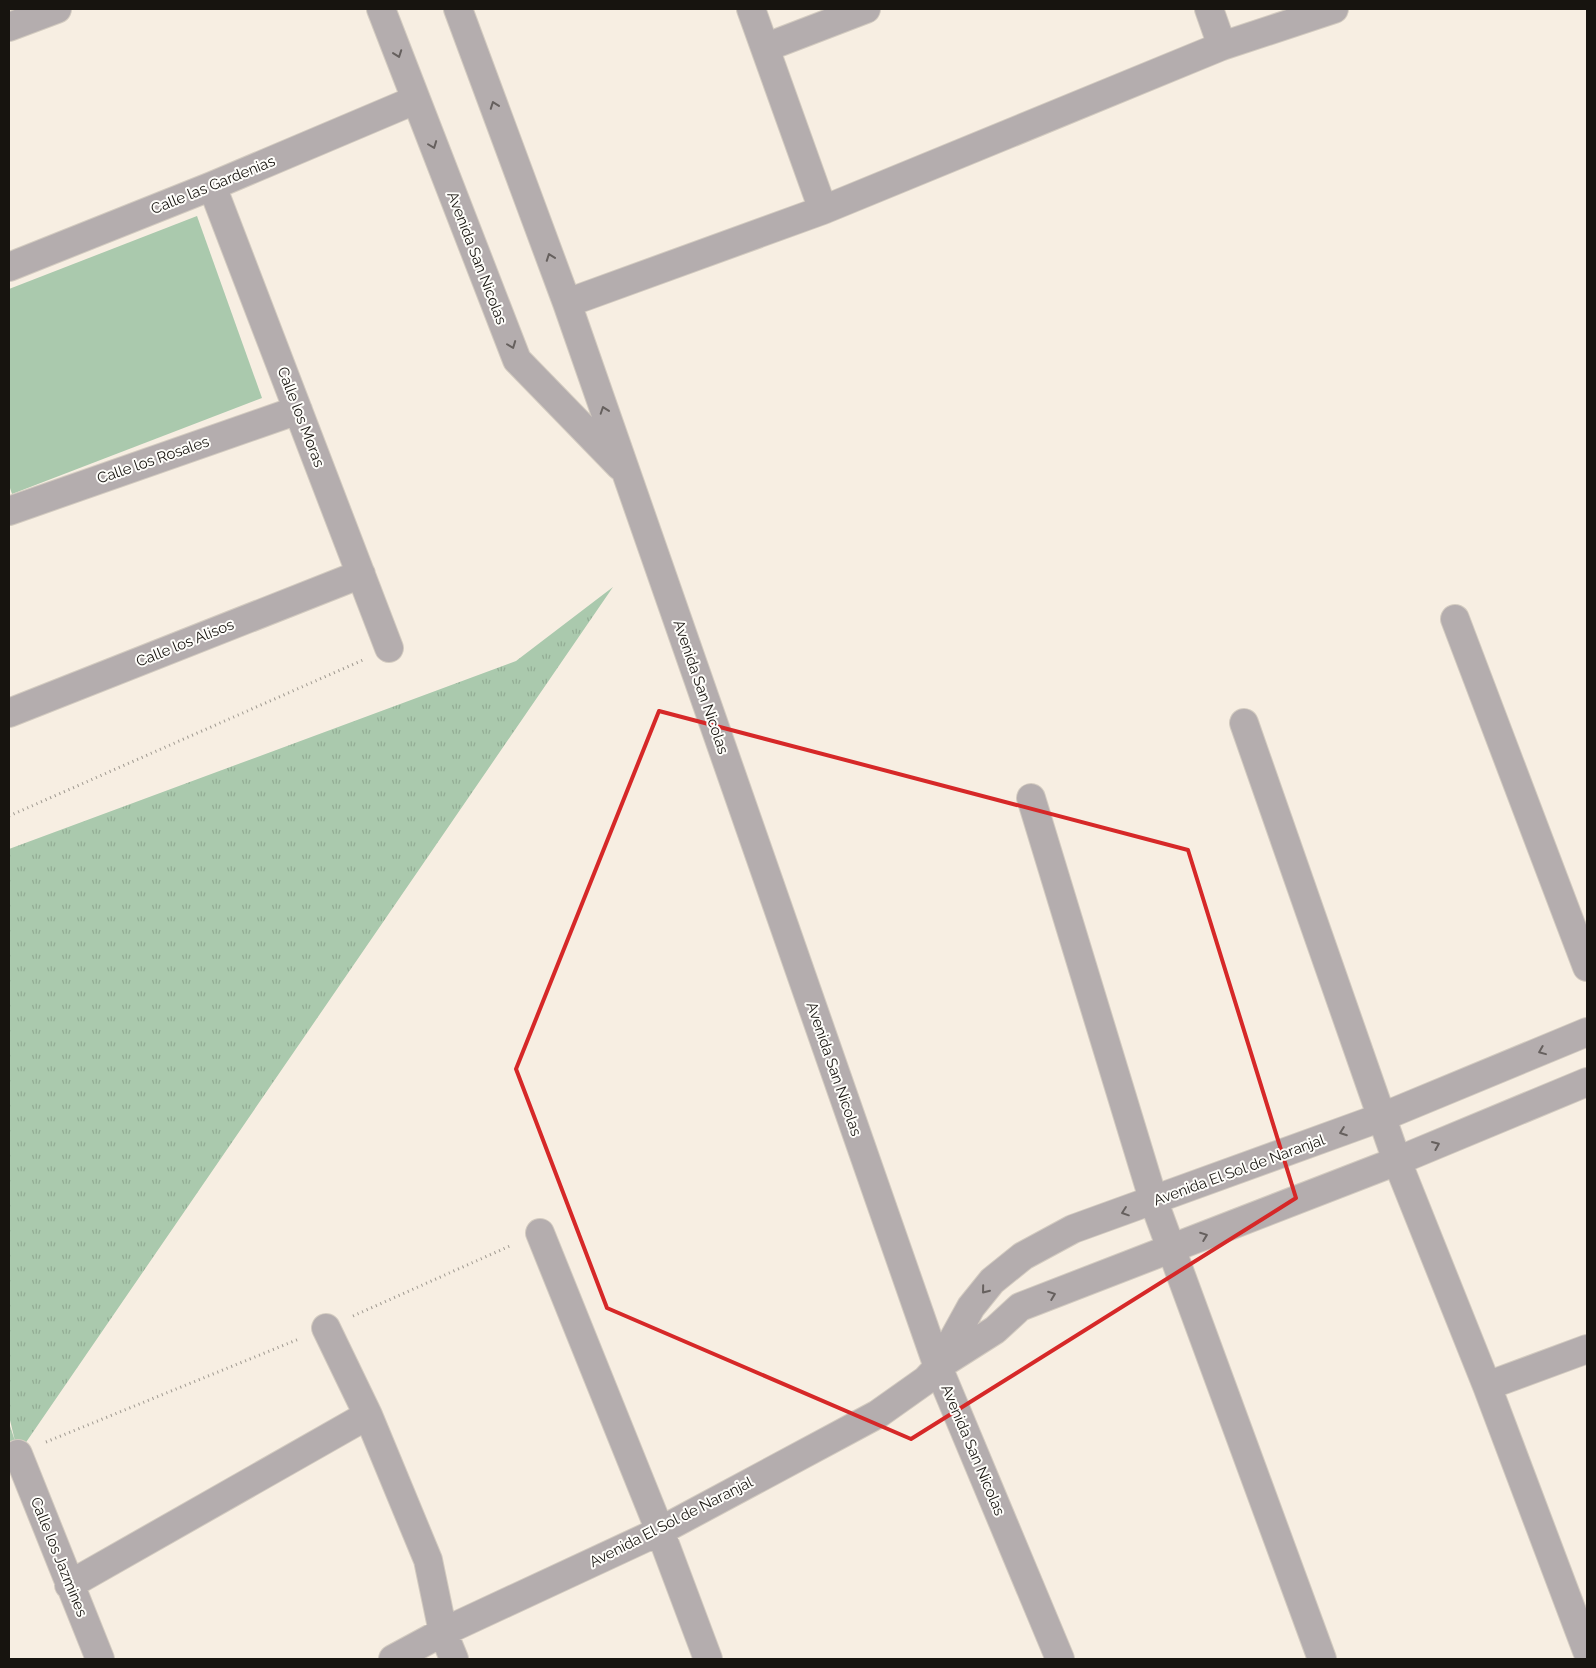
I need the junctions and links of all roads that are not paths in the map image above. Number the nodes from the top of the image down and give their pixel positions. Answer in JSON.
{"nodes":[{"id":1,"x":57,"y":9,"type":"edge"},
{"id":2,"x":381,"y":9,"type":"edge"},
{"id":3,"x":458,"y":9,"type":"edge"},
{"id":4,"x":751,"y":9,"type":"edge"},
{"id":5,"x":866,"y":9,"type":"edge"},
{"id":6,"x":1209,"y":9,"type":"edge"},
{"id":7,"x":1334,"y":9,"type":"edge"},
{"id":8,"x":9,"y":28,"type":"edge"},
{"id":9,"x":1222,"y":46,"type":"junction"},
{"id":10,"x":767,"y":47,"type":"junction"},
{"id":11,"x":415,"y":100,"type":"junction"},
{"id":12,"x":212,"y":186,"type":"junction"},
{"id":13,"x":823,"y":210,"type":"junction"},
{"id":14,"x":9,"y":267,"type":"edge"},
{"id":15,"x":567,"y":303,"type":"junction"},
{"id":16,"x":298,"y":410,"type":"junction"},
{"id":17,"x":626,"y":473,"type":"junction"},
{"id":18,"x":9,"y":511,"type":"edge"},
{"id":19,"x":361,"y":574,"type":"junction"},
{"id":20,"x":1456,"y":619,"type":"dead end"},
{"id":21,"x":389,"y":648,"type":"road end"},
{"id":22,"x":9,"y":713,"type":"edge"},
{"id":23,"x":1244,"y":723,"type":"dead end"},
{"id":24,"x":1031,"y":798,"type":"dead end"},
{"id":25,"x":1587,"y":967,"type":"edge"},
{"id":26,"x":1587,"y":1032,"type":"edge"},
{"id":27,"x":1587,"y":1082,"type":"edge"},
{"id":28,"x":1382,"y":1117,"type":"junction"},
{"id":29,"x":1397,"y":1161,"type":"junction"},
{"id":30,"x":1154,"y":1202,"type":"junction"},
{"id":31,"x":540,"y":1233,"type":"road end"},
{"id":32,"x":1170,"y":1249,"type":"junction"},
{"id":33,"x":326,"y":1328,"type":"road end"},
{"id":34,"x":1587,"y":1348,"type":"edge"},
{"id":35,"x":938,"y":1367,"type":"junction"},
{"id":36,"x":1487,"y":1386,"type":"junction"},
{"id":37,"x":368,"y":1415,"type":"junction"},
{"id":38,"x":18,"y":1454,"type":"road end"},
{"id":39,"x":660,"y":1531,"type":"junction"},
{"id":40,"x":69,"y":1584,"type":"junction"},
{"id":41,"x":443,"y":1632,"type":"junction"},
{"id":42,"x":1587,"y":1651,"type":"edge"},
{"id":43,"x":100,"y":1659,"type":"edge"},
{"id":44,"x":394,"y":1659,"type":"edge"},
{"id":45,"x":454,"y":1659,"type":"edge"},
{"id":46,"x":708,"y":1659,"type":"edge"},
{"id":47,"x":1060,"y":1659,"type":"edge"},
{"id":48,"x":1322,"y":1659,"type":"edge"}],
"edges":[{"from":1,"to":8,"type":"street"},
{"from":2,"to":11,"type":"street","name":"Avenida San Nicolas","one_way":true},
{"from":15,"to":3,"type":"street","name":"Avenida San Nicolas","one_way":true},
{"from":4,"to":10,"type":"street"},
{"from":5,"to":10,"type":"street"},
{"from":6,"to":9,"type":"street"},
{"from":7,"to":9,"type":"street"},
{"from":9,"to":13,"type":"street"},
{"from":10,"to":13,"type":"street"},
{"from":11,"to":12,"type":"street","name":"Calle las Gardenias"},
{"from":11,"to":17,"type":"street","name":"Avenida San Nicolas","one_way":true},
{"from":12,"to":14,"type":"street","name":"Calle las Gardenias"},
{"from":12,"to":16,"type":"street","name":"Calle los Moras"},
{"from":13,"to":15,"type":"street"},
{"from":17,"to":15,"type":"street","name":"Avenida San Nicolas","one_way":true},
{"from":16,"to":18,"type":"street","name":"Calle los Rosales"},
{"from":16,"to":19,"type":"street","name":"Calle los Moras"},
{"from":17,"to":35,"type":"street","name":"Avenida San Nicolas"},
{"from":19,"to":21,"type":"street","name":"Calle los Moras"},
{"from":19,"to":22,"type":"street","name":"Calle los Alisos"},
{"from":20,"to":25,"type":"street"},
{"from":23,"to":28,"type":"street"},
{"from":24,"to":30,"type":"street"},
{"from":26,"to":28,"type":"street","name":"Avenida El Sol de Naranjal","one_way":true},
{"from":29,"to":27,"type":"street","name":"Avenida El Sol de Naranjal","one_way":true},
{"from":28,"to":29,"type":"street"},
{"from":28,"to":30,"type":"street","name":"Avenida El Sol de Naranjal","one_way":true},
{"from":32,"to":29,"type":"street","name":"Avenida El Sol de Naranjal","one_way":true},
{"from":29,"to":36,"type":"street"},
{"from":30,"to":32,"type":"street"},
{"from":30,"to":35,"type":"street","name":"Avenida El Sol de Naranjal","one_way":true},
{"from":31,"to":39,"type":"street"},
{"from":35,"to":32,"type":"street","name":"Avenida El Sol de Naranjal","one_way":true},
{"from":32,"to":48,"type":"street"},
{"from":33,"to":37,"type":"street"},
{"from":34,"to":36,"type":"street"},
{"from":35,"to":39,"type":"street","name":"Avenida El Sol de Naranjal"},
{"from":35,"to":47,"type":"street","name":"Avenida San Nicolas"},
{"from":36,"to":42,"type":"street"},
{"from":37,"to":40,"type":"street"},
{"from":37,"to":41,"type":"street"},
{"from":38,"to":40,"type":"street","name":"Calle los Jazmines"},
{"from":39,"to":41,"type":"street","name":"Avenida El Sol de Naranjal"},
{"from":39,"to":46,"type":"street"},
{"from":40,"to":43,"type":"street","name":"Calle los Jazmines"},
{"from":41,"to":44,"type":"street","name":"Avenida El Sol de Naranjal"},
{"from":41,"to":45,"type":"street"}]}
